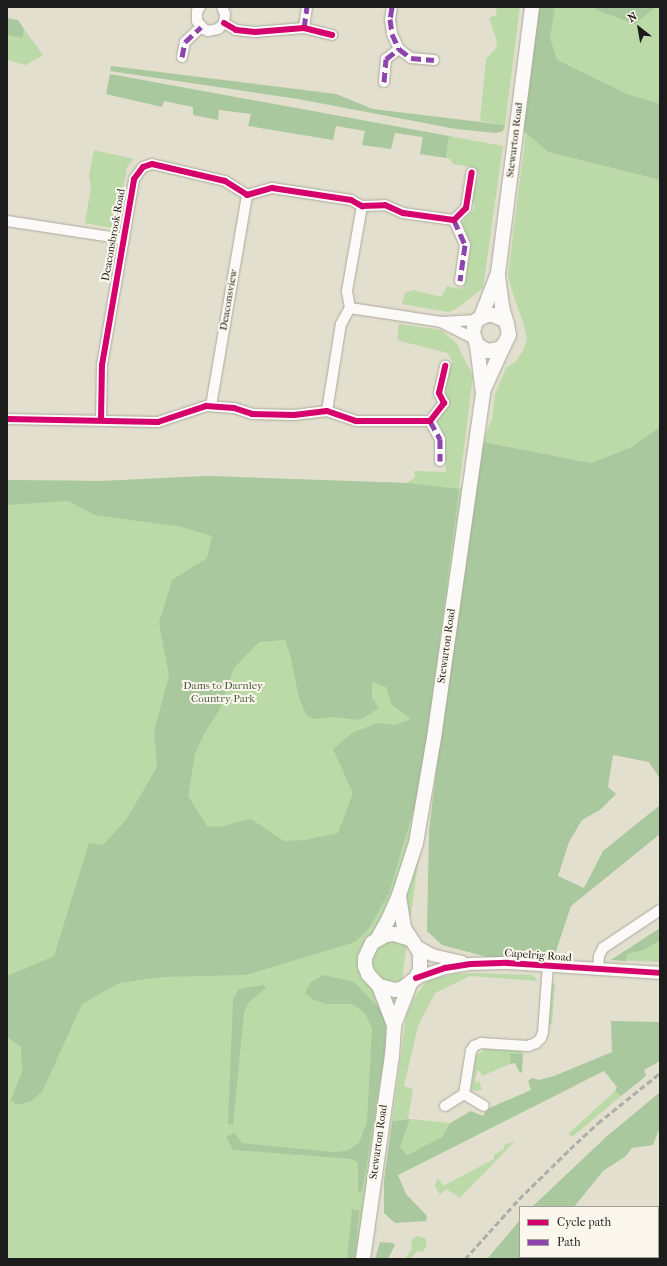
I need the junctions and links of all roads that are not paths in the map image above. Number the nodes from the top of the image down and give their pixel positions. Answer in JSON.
{"nodes":[{"id":1,"x":200,"y":7,"type":"edge"},
{"id":2,"x":222,"y":7,"type":"edge"},
{"id":3,"x":307,"y":7,"type":"edge"},
{"id":4,"x":392,"y":7,"type":"edge"},
{"id":5,"x":532,"y":7,"type":"edge"},
{"id":6,"x":224,"y":23,"type":"junction"},
{"id":7,"x":201,"y":27,"type":"junction"},
{"id":8,"x":304,"y":28,"type":"junction"},
{"id":9,"x":332,"y":35,"type":"dead end"},
{"id":10,"x":399,"y":49,"type":"junction"},
{"id":11,"x":182,"y":57,"type":"dead end"},
{"id":12,"x":434,"y":60,"type":"dead end"},
{"id":13,"x":384,"y":82,"type":"dead end"},
{"id":14,"x":472,"y":172,"type":"dead end"},
{"id":15,"x":248,"y":195,"type":"junction"},
{"id":16,"x":362,"y":206,"type":"junction"},
{"id":17,"x":454,"y":220,"type":"junction"},
{"id":18,"x":7,"y":221,"type":"edge"},
{"id":19,"x":124,"y":239,"type":"junction"},
{"id":20,"x":498,"y":273,"type":"junction"},
{"id":21,"x":460,"y":281,"type":"dead end"},
{"id":22,"x":350,"y":308,"type":"junction"},
{"id":23,"x":479,"y":318,"type":"junction"},
{"id":24,"x":441,"y":322,"type":"junction"},
{"id":25,"x":507,"y":324,"type":"junction"},
{"id":26,"x":476,"y":342,"type":"junction"},
{"id":27,"x":504,"y":346,"type":"junction"},
{"id":28,"x":445,"y":366,"type":"dead end"},
{"id":29,"x":482,"y":394,"type":"junction"},
{"id":30,"x":211,"y":406,"type":"junction"},
{"id":31,"x":327,"y":411,"type":"junction"},
{"id":32,"x":7,"y":419,"type":"edge"},
{"id":33,"x":101,"y":420,"type":"junction"},
{"id":34,"x":430,"y":421,"type":"junction"},
{"id":35,"x":440,"y":461,"type":"dead end"},
{"id":36,"x":399,"y":895,"type":"junction"},
{"id":37,"x":660,"y":910,"type":"edge"},
{"id":38,"x":378,"y":938,"type":"junction"},
{"id":39,"x":413,"y":942,"type":"junction"},
{"id":40,"x":471,"y":964,"type":"junction"},
{"id":41,"x":548,"y":966,"type":"junction"},
{"id":42,"x":598,"y":970,"type":"junction"},
{"id":43,"x":660,"y":973,"type":"edge"},
{"id":44,"x":413,"y":981,"type":"junction"},
{"id":45,"x":379,"y":986,"type":"junction"},
{"id":46,"x":394,"y":1025,"type":"junction"},
{"id":47,"x":464,"y":1094,"type":"junction"},
{"id":48,"x":445,"y":1106,"type":"dead end"},
{"id":49,"x":484,"y":1106,"type":"dead end"},
{"id":50,"x":363,"y":1259,"type":"edge"}],
"edges":[{"from":1,"to":7,"type":"street"},
{"from":2,"to":6,"type":"street"},
{"from":3,"to":8,"type":"street"},
{"from":4,"to":10,"type":"street"},
{"from":5,"to":20,"type":"main road","name":"Stewarton Road"},
{"from":6,"to":7,"type":"street"},
{"from":6,"to":8,"type":"street"},
{"from":7,"to":11,"type":"street"},
{"from":8,"to":9,"type":"street"},
{"from":10,"to":12,"type":"street"},
{"from":10,"to":13,"type":"street"},
{"from":14,"to":17,"type":"street"},
{"from":15,"to":16,"type":"street"},
{"from":15,"to":19,"type":"street","name":"Deaconsbrook Road"},
{"from":15,"to":30,"type":"street","name":"Deaconsview"},
{"from":16,"to":17,"type":"street"},
{"from":16,"to":22,"type":"street"},
{"from":17,"to":21,"type":"street"},
{"from":18,"to":19,"type":"street"},
{"from":19,"to":33,"type":"street","name":"Deaconsbrook Road"},
{"from":20,"to":23,"type":"main road","name":"Stewarton Road"},
{"from":20,"to":25,"type":"main road","name":"Stewarton Road"},
{"from":22,"to":24,"type":"street"},
{"from":22,"to":31,"type":"street"},
{"from":23,"to":24,"type":"street"},
{"from":23,"to":25,"type":"main road"},
{"from":23,"to":26,"type":"main road"},
{"from":24,"to":26,"type":"street"},
{"from":25,"to":27,"type":"main road"},
{"from":26,"to":27,"type":"main road"},
{"from":26,"to":29,"type":"main road","name":"Stewarton Road"},
{"from":27,"to":29,"type":"main road","name":"Stewarton Road"},
{"from":28,"to":34,"type":"street"},
{"from":29,"to":36,"type":"main road","name":"Stewarton Road"},
{"from":30,"to":31,"type":"street"},
{"from":30,"to":33,"type":"street"},
{"from":31,"to":34,"type":"street"},
{"from":32,"to":33,"type":"street"},
{"from":34,"to":35,"type":"street"},
{"from":36,"to":38,"type":"main road","name":"Stewarton Road"},
{"from":36,"to":39,"type":"main road","name":"Stewarton Road"},
{"from":37,"to":42,"type":"street"},
{"from":38,"to":39,"type":"main road"},
{"from":38,"to":45,"type":"main road","name":"Stewarton Road"},
{"from":39,"to":40,"type":"street","name":"Capelrig Road"},
{"from":39,"to":44,"type":"main road","name":"Stewarton Road"},
{"from":40,"to":41,"type":"street","name":"Capelrig Road"},
{"from":40,"to":44,"type":"street","name":"Capelrig Road"},
{"from":41,"to":42,"type":"street","name":"Capelrig Road"},
{"from":41,"to":47,"type":"street"},
{"from":42,"to":43,"type":"street","name":"Capelrig Road"},
{"from":44,"to":45,"type":"main road"},
{"from":44,"to":46,"type":"main road","name":"Stewarton Road"},
{"from":45,"to":46,"type":"main road","name":"Stewarton Road"},
{"from":46,"to":50,"type":"main road","name":"Stewarton Road"},
{"from":47,"to":48,"type":"street"},
{"from":47,"to":49,"type":"street"}]}
